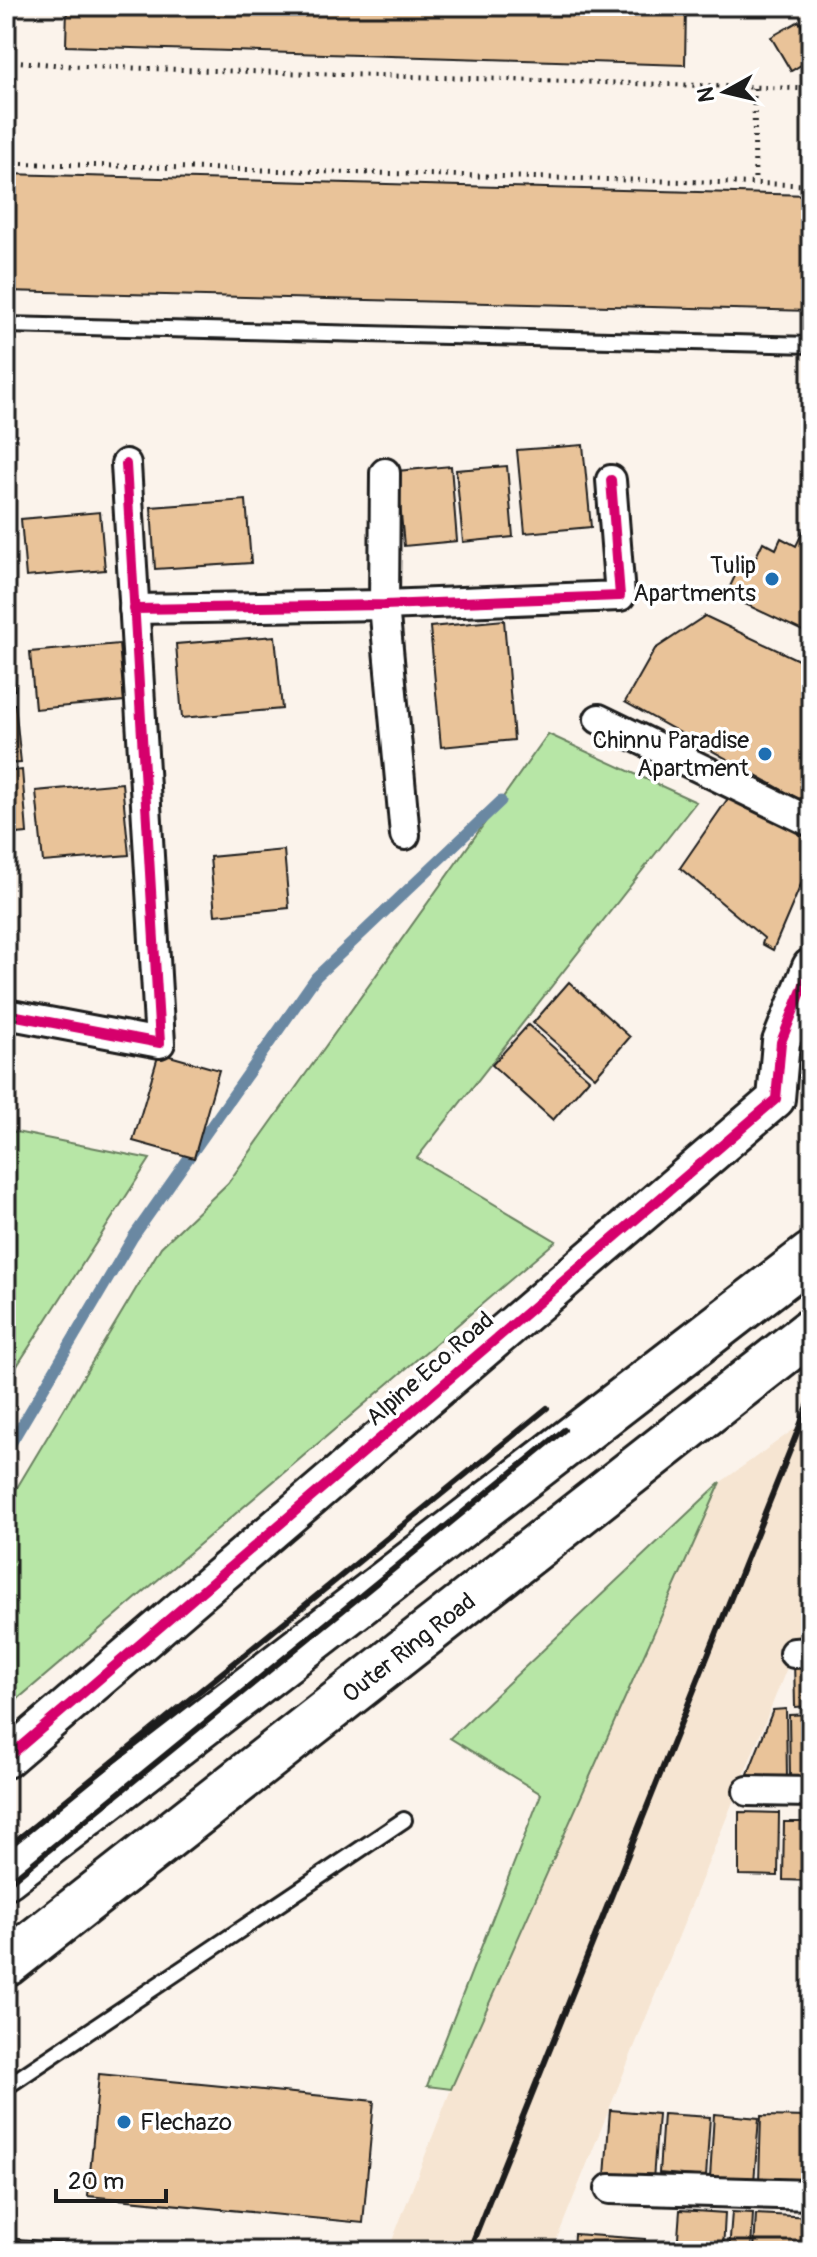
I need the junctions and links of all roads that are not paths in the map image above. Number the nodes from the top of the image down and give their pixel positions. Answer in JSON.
{"nodes":[{"id":1,"x":6,"y":325,"type":"edge"},
{"id":2,"x":811,"y":345,"type":"edge"},
{"id":3,"x":126,"y":464,"type":"dead end"},
{"id":4,"x":385,"y":473,"type":"dead end"},
{"id":5,"x":611,"y":480,"type":"dead end"},
{"id":6,"x":384,"y":605,"type":"junction"},
{"id":7,"x":134,"y":609,"type":"junction"},
{"id":8,"x":599,"y":719,"type":"dead end"},
{"id":9,"x":811,"y":822,"type":"edge"},
{"id":10,"x":405,"y":835,"type":"dead end"},
{"id":11,"x":811,"y":967,"type":"edge"},
{"id":12,"x":811,"y":1013,"type":"edge"},
{"id":13,"x":6,"y":1014,"type":"edge"},
{"id":14,"x":781,"y":1061,"type":"junction"},
{"id":15,"x":811,"y":1255,"type":"edge"},
{"id":16,"x":811,"y":1331,"type":"edge"},
{"id":17,"x":6,"y":1759,"type":"edge"},
{"id":18,"x":748,"y":1791,"type":"dead end"},
{"id":19,"x":811,"y":1792,"type":"edge"},
{"id":20,"x":404,"y":1820,"type":"dead end"},
{"id":21,"x":6,"y":1876,"type":"edge"},
{"id":22,"x":6,"y":1964,"type":"edge"},
{"id":23,"x":6,"y":2087,"type":"edge"},
{"id":24,"x":610,"y":2189,"type":"dead end"},
{"id":25,"x":811,"y":2195,"type":"edge"}],
"edges":[{"from":1,"to":2,"type":"lane"},
{"from":3,"to":7,"type":"street"},
{"from":4,"to":6,"type":"street"},
{"from":5,"to":6,"type":"street"},
{"from":6,"to":7,"type":"street"},
{"from":6,"to":10,"type":"street"},
{"from":7,"to":13,"type":"street"},
{"from":8,"to":9,"type":"street"},
{"from":11,"to":14,"type":"street","name":"Alpine Eco Road"},
{"from":12,"to":14,"type":"street","name":"Alpine Eco Road"},
{"from":14,"to":17,"type":"street","name":"Alpine Eco Road"},
{"from":15,"to":21,"type":"highway"},
{"from":16,"to":22,"type":"highway","name":"Outer Ring Road"},
{"from":18,"to":19,"type":"street"},
{"from":20,"to":23,"type":"lane"},
{"from":24,"to":25,"type":"street"}]}
